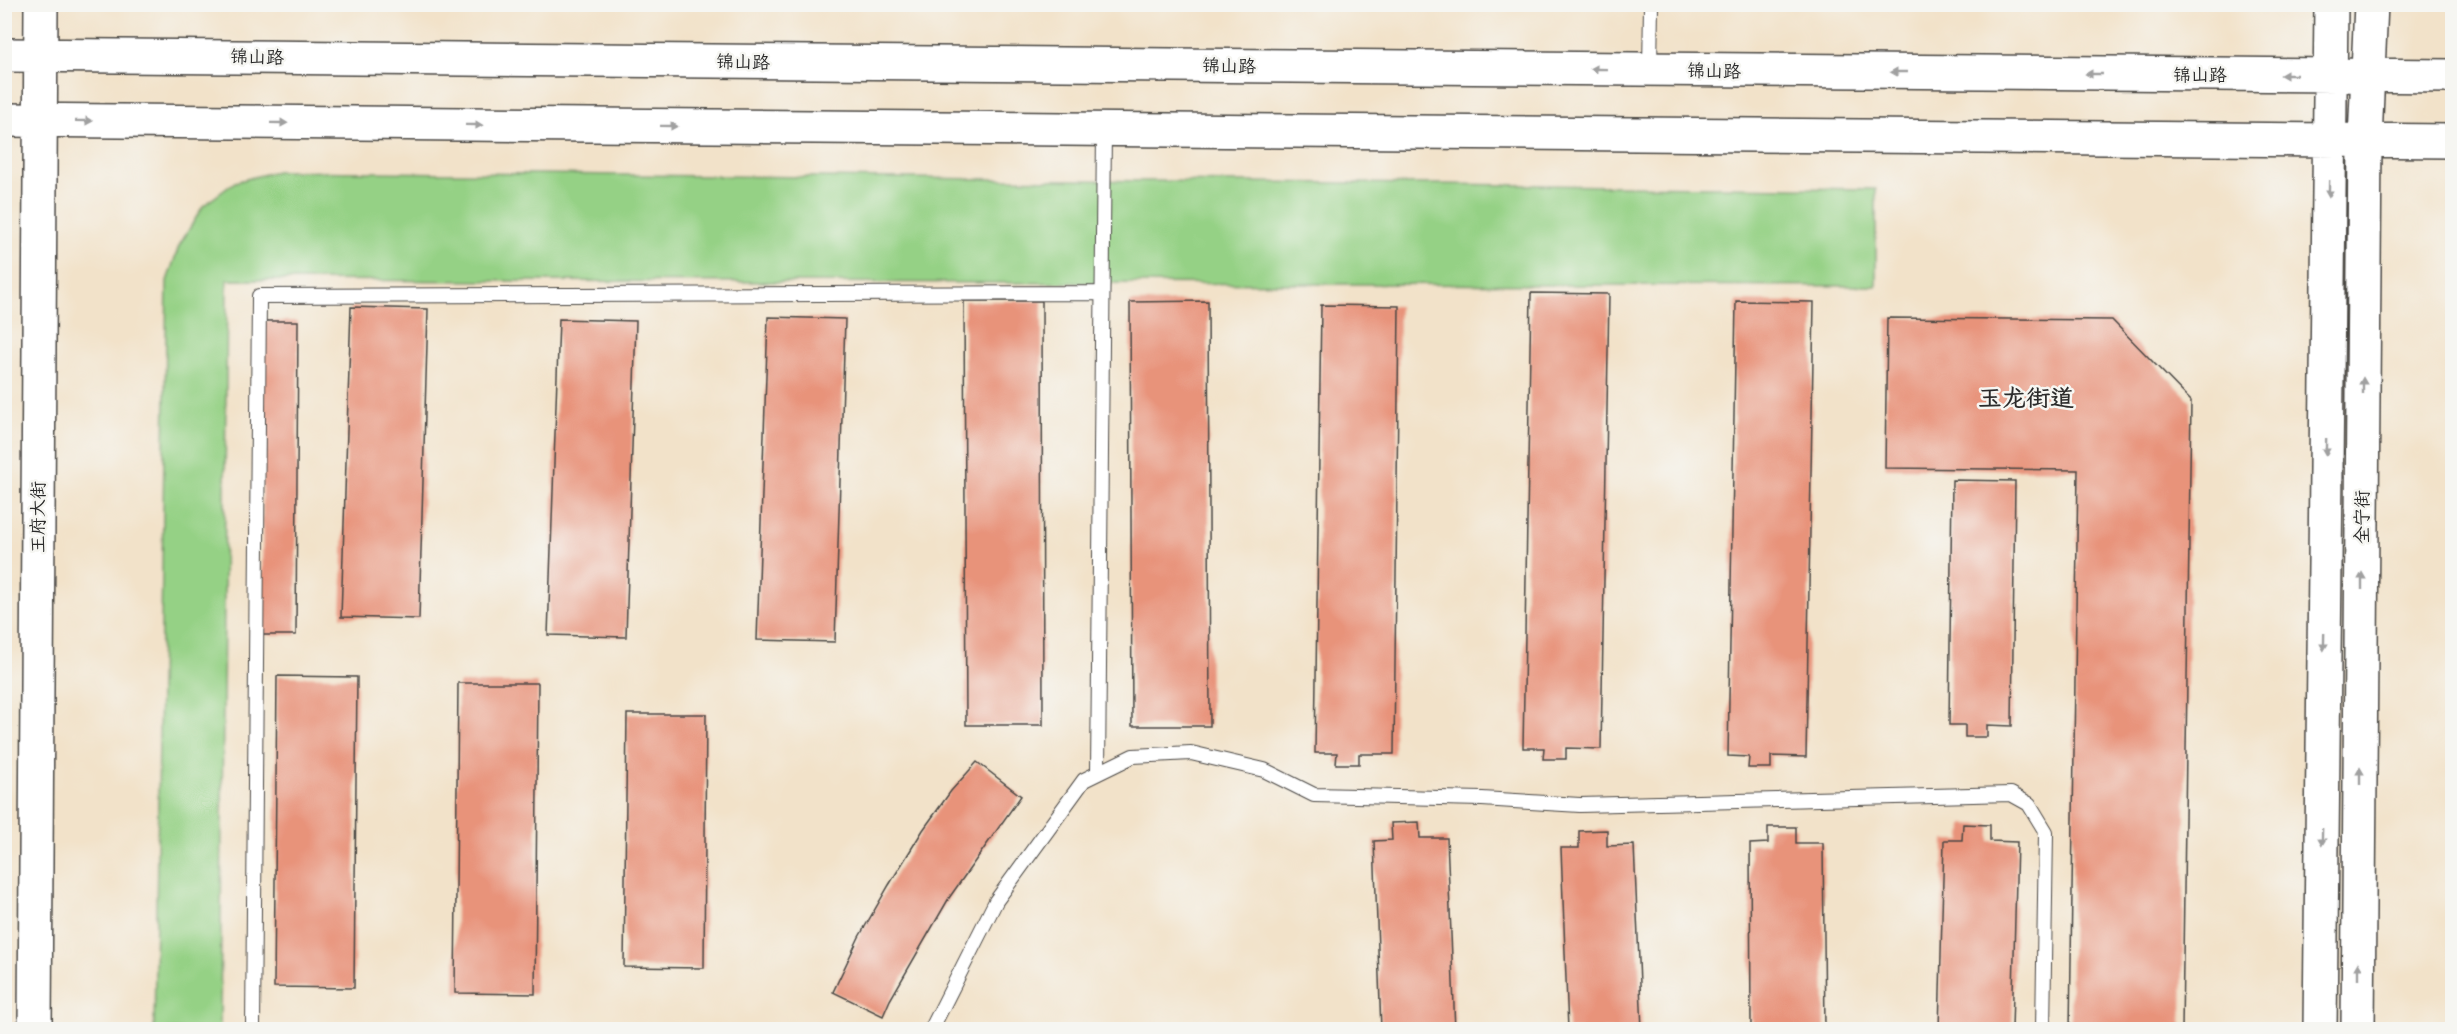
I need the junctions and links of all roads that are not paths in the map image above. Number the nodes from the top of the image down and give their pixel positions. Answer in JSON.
{"nodes":[{"id":1,"x":41,"y":4,"type":"edge"},
{"id":2,"x":1651,"y":4,"type":"edge"},
{"id":3,"x":2331,"y":4,"type":"edge"},
{"id":4,"x":2370,"y":4,"type":"edge"},
{"id":5,"x":4,"y":55,"type":"edge"},
{"id":6,"x":40,"y":56,"type":"junction"},
{"id":7,"x":1650,"y":70,"type":"junction"},
{"id":8,"x":2330,"y":75,"type":"junction"},
{"id":9,"x":2369,"y":75,"type":"junction"},
{"id":10,"x":2452,"y":76,"type":"edge"},
{"id":11,"x":4,"y":120,"type":"edge"},
{"id":12,"x":40,"y":121,"type":"junction"},
{"id":13,"x":1104,"y":130,"type":"junction"},
{"id":14,"x":2330,"y":140,"type":"junction"},
{"id":15,"x":2365,"y":140,"type":"junction"},
{"id":16,"x":2452,"y":141,"type":"edge"},
{"id":17,"x":1102,"y":293,"type":"junction"},
{"id":18,"x":1098,"y":773,"type":"junction"},
{"id":19,"x":35,"y":1029,"type":"edge"},
{"id":20,"x":253,"y":1029,"type":"edge"},
{"id":21,"x":931,"y":1029,"type":"edge"},
{"id":22,"x":2043,"y":1029,"type":"edge"},
{"id":23,"x":2320,"y":1029,"type":"edge"},
{"id":24,"x":2358,"y":1029,"type":"edge"}],
"edges":[{"from":1,"to":6,"type":"street","name":"王府大街"},
{"from":2,"to":7,"type":"lane"},
{"from":3,"to":8,"type":"street","name":"全宁街"},
{"from":4,"to":9,"type":"street","name":"全宁街"},
{"from":5,"to":6,"type":"street","name":"锦山路"},
{"from":7,"to":6,"type":"street","name":"锦山路","one_way":true},
{"from":6,"to":12,"type":"street","name":"王府大街"},
{"from":8,"to":7,"type":"street","name":"锦山路","one_way":true},
{"from":8,"to":9,"type":"street","name":"锦山路"},
{"from":8,"to":14,"type":"street","name":"全宁街"},
{"from":9,"to":10,"type":"street","name":"锦山路"},
{"from":9,"to":15,"type":"street","name":"全宁街"},
{"from":11,"to":12,"type":"street"},
{"from":12,"to":13,"type":"street","one_way":true},
{"from":12,"to":19,"type":"street","name":"王府大街"},
{"from":13,"to":14,"type":"street"},
{"from":13,"to":17,"type":"lane"},
{"from":14,"to":15,"type":"street"},
{"from":14,"to":23,"type":"street","name":"全宁街","one_way":true},
{"from":15,"to":16,"type":"street"},
{"from":24,"to":15,"type":"street","name":"全宁街","one_way":true},
{"from":17,"to":18,"type":"lane"},
{"from":17,"to":20,"type":"lane"},
{"from":18,"to":21,"type":"lane"},
{"from":18,"to":22,"type":"lane"}]}
